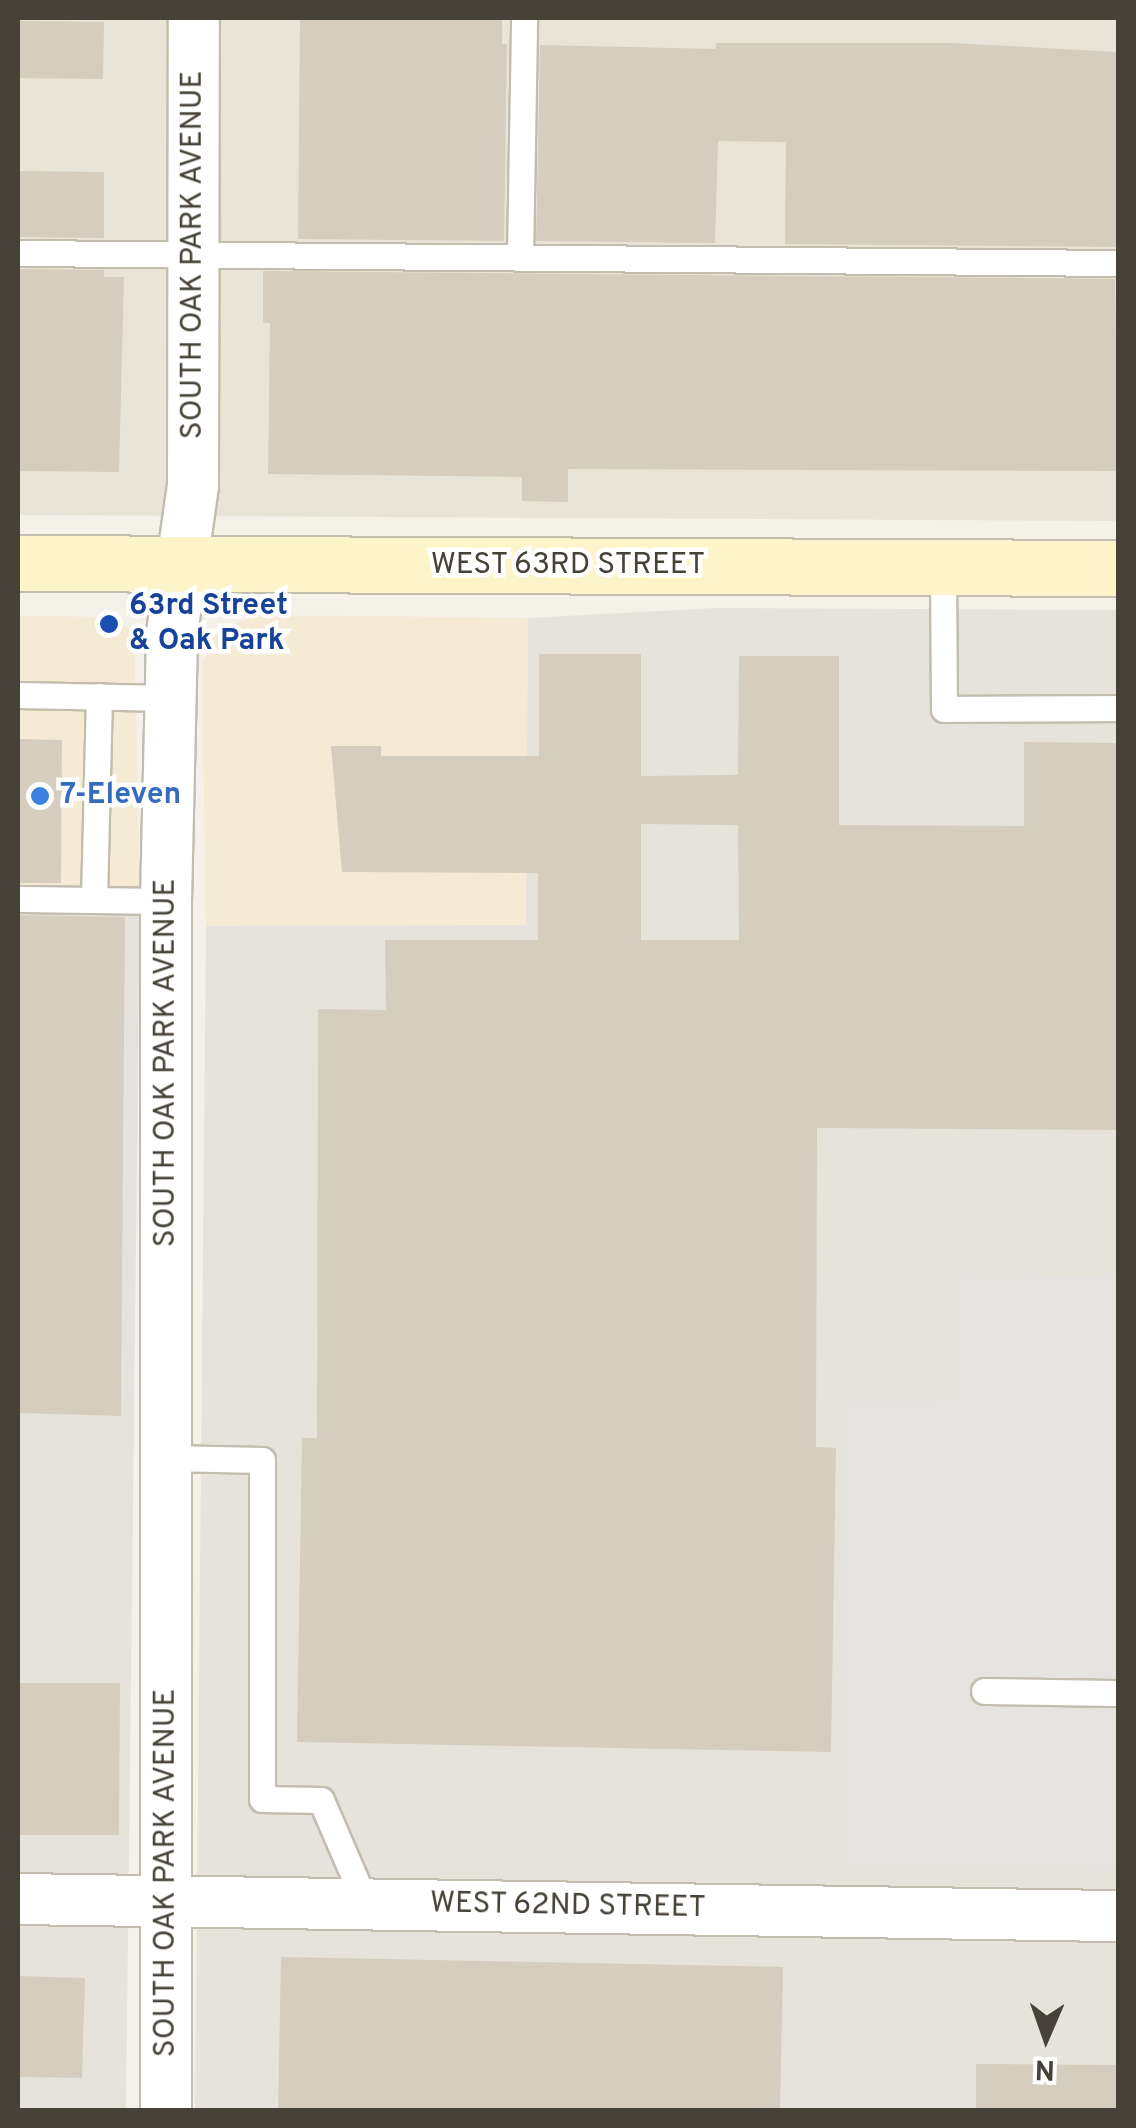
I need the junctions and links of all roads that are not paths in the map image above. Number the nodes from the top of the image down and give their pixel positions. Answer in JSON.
{"nodes":[{"id":1,"x":194,"y":18,"type":"edge"},
{"id":2,"x":524,"y":18,"type":"edge"},
{"id":3,"x":18,"y":252,"type":"edge"},
{"id":4,"x":194,"y":254,"type":"junction"},
{"id":5,"x":520,"y":256,"type":"junction"},
{"id":6,"x":1118,"y":263,"type":"edge"},
{"id":7,"x":18,"y":563,"type":"edge"},
{"id":8,"x":179,"y":564,"type":"junction"},
{"id":9,"x":943,"y":567,"type":"junction"},
{"id":10,"x":1118,"y":568,"type":"edge"},
{"id":11,"x":18,"y":695,"type":"edge"},
{"id":12,"x":99,"y":696,"type":"junction"},
{"id":13,"x":170,"y":698,"type":"junction"},
{"id":14,"x":1118,"y":708,"type":"edge"},
{"id":15,"x":18,"y":898,"type":"edge"},
{"id":16,"x":94,"y":900,"type":"junction"},
{"id":17,"x":166,"y":901,"type":"junction"},
{"id":18,"x":168,"y":1458,"type":"junction"},
{"id":19,"x":984,"y":1692,"type":"dead end"},
{"id":20,"x":1118,"y":1694,"type":"edge"},
{"id":21,"x":18,"y":1899,"type":"edge"},
{"id":22,"x":168,"y":1902,"type":"junction"},
{"id":23,"x":366,"y":1904,"type":"junction"},
{"id":24,"x":1118,"y":1916,"type":"edge"},
{"id":25,"x":166,"y":2110,"type":"edge"}],
"edges":[{"from":1,"to":4,"type":"street","name":"SOUTH OAK PARK AVENUE"},
{"from":2,"to":5,"type":"lane"},
{"from":3,"to":4,"type":"lane"},
{"from":4,"to":5,"type":"lane"},
{"from":4,"to":8,"type":"street","name":"SOUTH OAK PARK AVENUE"},
{"from":5,"to":6,"type":"lane"},
{"from":7,"to":8,"type":"main road","name":"WEST 63RD STREET"},
{"from":8,"to":9,"type":"main road","name":"WEST 63RD STREET"},
{"from":8,"to":13,"type":"street","name":"SOUTH OAK PARK AVENUE"},
{"from":9,"to":10,"type":"main road","name":"WEST 63RD STREET"},
{"from":9,"to":14,"type":"lane"},
{"from":11,"to":12,"type":"lane"},
{"from":12,"to":13,"type":"lane"},
{"from":12,"to":16,"type":"lane"},
{"from":13,"to":17,"type":"street","name":"SOUTH OAK PARK AVENUE"},
{"from":15,"to":16,"type":"lane"},
{"from":16,"to":17,"type":"lane"},
{"from":17,"to":18,"type":"street","name":"SOUTH OAK PARK AVENUE"},
{"from":18,"to":22,"type":"street","name":"SOUTH OAK PARK AVENUE"},
{"from":18,"to":23,"type":"lane"},
{"from":19,"to":20,"type":"lane"},
{"from":21,"to":22,"type":"street","name":"WEST 62ND STREET"},
{"from":22,"to":23,"type":"street","name":"WEST 62ND STREET"},
{"from":22,"to":25,"type":"street","name":"SOUTH OAK PARK AVENUE"},
{"from":23,"to":24,"type":"street","name":"WEST 62ND STREET"}]}
